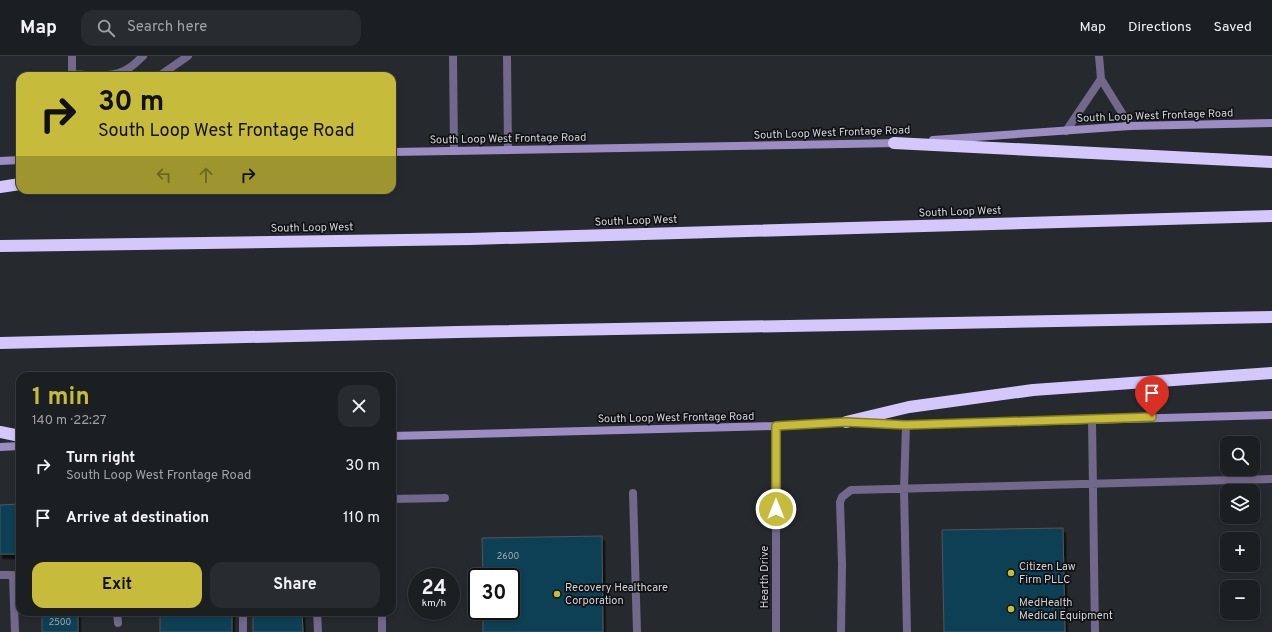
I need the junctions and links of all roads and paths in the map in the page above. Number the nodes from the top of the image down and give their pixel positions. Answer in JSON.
{"nodes":[{"id":1,"x":72,"y":56,"type":"edge"},
{"id":2,"x":144,"y":56,"type":"edge"},
{"id":3,"x":188,"y":56,"type":"edge"},
{"id":4,"x":453,"y":56,"type":"edge"},
{"id":5,"x":506,"y":56,"type":"edge"},
{"id":6,"x":1099,"y":56,"type":"edge"},
{"id":7,"x":72,"y":72,"type":"edge"},
{"id":8,"x":119,"y":72,"type":"edge"},
{"id":9,"x":165,"y":72,"type":"edge"},
{"id":10,"x":1101,"y":79,"type":"junction"},
{"id":11,"x":1272,"y":124,"type":"edge"},
{"id":12,"x":1130,"y":126,"type":"junction"},
{"id":13,"x":1066,"y":131,"type":"junction"},
{"id":14,"x":894,"y":143,"type":"junction"},
{"id":15,"x":508,"y":150,"type":"junction"},
{"id":16,"x":454,"y":151,"type":"junction"},
{"id":17,"x":396,"y":152,"type":"edge"},
{"id":18,"x":16,"y":160,"type":"edge"},
{"id":19,"x":0,"y":161,"type":"edge"},
{"id":20,"x":1272,"y":162,"type":"edge"},
{"id":21,"x":16,"y":185,"type":"edge"},
{"id":22,"x":0,"y":187,"type":"edge"},
{"id":23,"x":1272,"y":216,"type":"edge"},
{"id":24,"x":0,"y":246,"type":"edge"},
{"id":25,"x":1272,"y":317,"type":"edge"},
{"id":26,"x":0,"y":343,"type":"edge"},
{"id":27,"x":1272,"y":373,"type":"edge"},
{"id":28,"x":1272,"y":414,"type":"edge"},
{"id":29,"x":1092,"y":419,"type":"junction"},
{"id":30,"x":846,"y":422,"type":"junction"},
{"id":31,"x":906,"y":425,"type":"junction"},
{"id":32,"x":776,"y":426,"type":"junction"},
{"id":33,"x":0,"y":432,"type":"edge"},
{"id":34,"x":16,"y":435,"type":"edge"},
{"id":35,"x":396,"y":436,"type":"edge"},
{"id":36,"x":16,"y":446,"type":"edge"},
{"id":37,"x":0,"y":447,"type":"edge"},
{"id":38,"x":1272,"y":479,"type":"edge"},
{"id":39,"x":1093,"y":484,"type":"junction"},
{"id":40,"x":904,"y":489,"type":"junction"},
{"id":41,"x":633,"y":493,"type":"dead end"},
{"id":42,"x":445,"y":498,"type":"dead end"},
{"id":43,"x":396,"y":499,"type":"edge"},
{"id":44,"x":0,"y":575,"type":"edge"},
{"id":45,"x":117,"y":616,"type":"edge"},
{"id":46,"x":243,"y":616,"type":"edge"},
{"id":47,"x":317,"y":616,"type":"edge"},
{"id":48,"x":382,"y":616,"type":"edge"},
{"id":49,"x":118,"y":623,"type":"dead end"},
{"id":50,"x":15,"y":632,"type":"edge"},
{"id":51,"x":243,"y":632,"type":"edge"},
{"id":52,"x":318,"y":632,"type":"edge"},
{"id":53,"x":382,"y":632,"type":"edge"},
{"id":54,"x":637,"y":632,"type":"edge"},
{"id":55,"x":776,"y":632,"type":"edge"},
{"id":56,"x":841,"y":632,"type":"edge"},
{"id":57,"x":907,"y":632,"type":"edge"},
{"id":58,"x":1095,"y":632,"type":"edge"}],
"edges":[{"from":1,"to":7,"type":"street"},
{"from":2,"to":8,"type":"street"},
{"from":3,"to":9,"type":"street"},
{"from":4,"to":16,"type":"street"},
{"from":5,"to":15,"type":"street"},
{"from":6,"to":10,"type":"street"},
{"from":10,"to":12,"type":"street"},
{"from":10,"to":13,"type":"street"},
{"from":11,"to":12,"type":"main road","name":"South Loop West Frontage Road"},
{"from":12,"to":13,"type":"main road","name":"South Loop West Frontage Road"},
{"from":13,"to":14,"type":"main road","name":"South Loop West Frontage Road"},
{"from":14,"to":15,"type":"main road","name":"South Loop West Frontage Road"},
{"from":14,"to":20,"type":"highway"},
{"from":15,"to":16,"type":"main road","name":"South Loop West Frontage Road"},
{"from":16,"to":17,"type":"main road","name":"South Loop West Frontage Road"},
{"from":18,"to":19,"type":"main road"},
{"from":21,"to":22,"type":"highway"},
{"from":23,"to":24,"type":"highway","name":"South Loop West"},
{"from":25,"to":26,"type":"highway"},
{"from":27,"to":30,"type":"highway"},
{"from":28,"to":29,"type":"main road","name":"South Loop West Frontage Road"},
{"from":29,"to":31,"type":"main road","name":"South Loop West Frontage Road"},
{"from":29,"to":39,"type":"street"},
{"from":30,"to":31,"type":"main road","name":"South Loop West Frontage Road"},
{"from":30,"to":32,"type":"main road","name":"South Loop West Frontage Road"},
{"from":31,"to":40,"type":"street"},
{"from":32,"to":35,"type":"main road","name":"South Loop West Frontage Road"},
{"from":32,"to":55,"type":"street","name":"Hearth Drive"},
{"from":33,"to":34,"type":"highway"},
{"from":36,"to":37,"type":"main road"},
{"from":38,"to":39,"type":"street"},
{"from":39,"to":40,"type":"street"},
{"from":39,"to":58,"type":"street"},
{"from":40,"to":56,"type":"street"},
{"from":40,"to":57,"type":"street"},
{"from":41,"to":54,"type":"street"},
{"from":42,"to":43,"type":"street"},
{"from":44,"to":50,"type":"street"},
{"from":45,"to":49,"type":"street"},
{"from":46,"to":51,"type":"street"},
{"from":47,"to":52,"type":"street"},
{"from":48,"to":53,"type":"street"}]}
